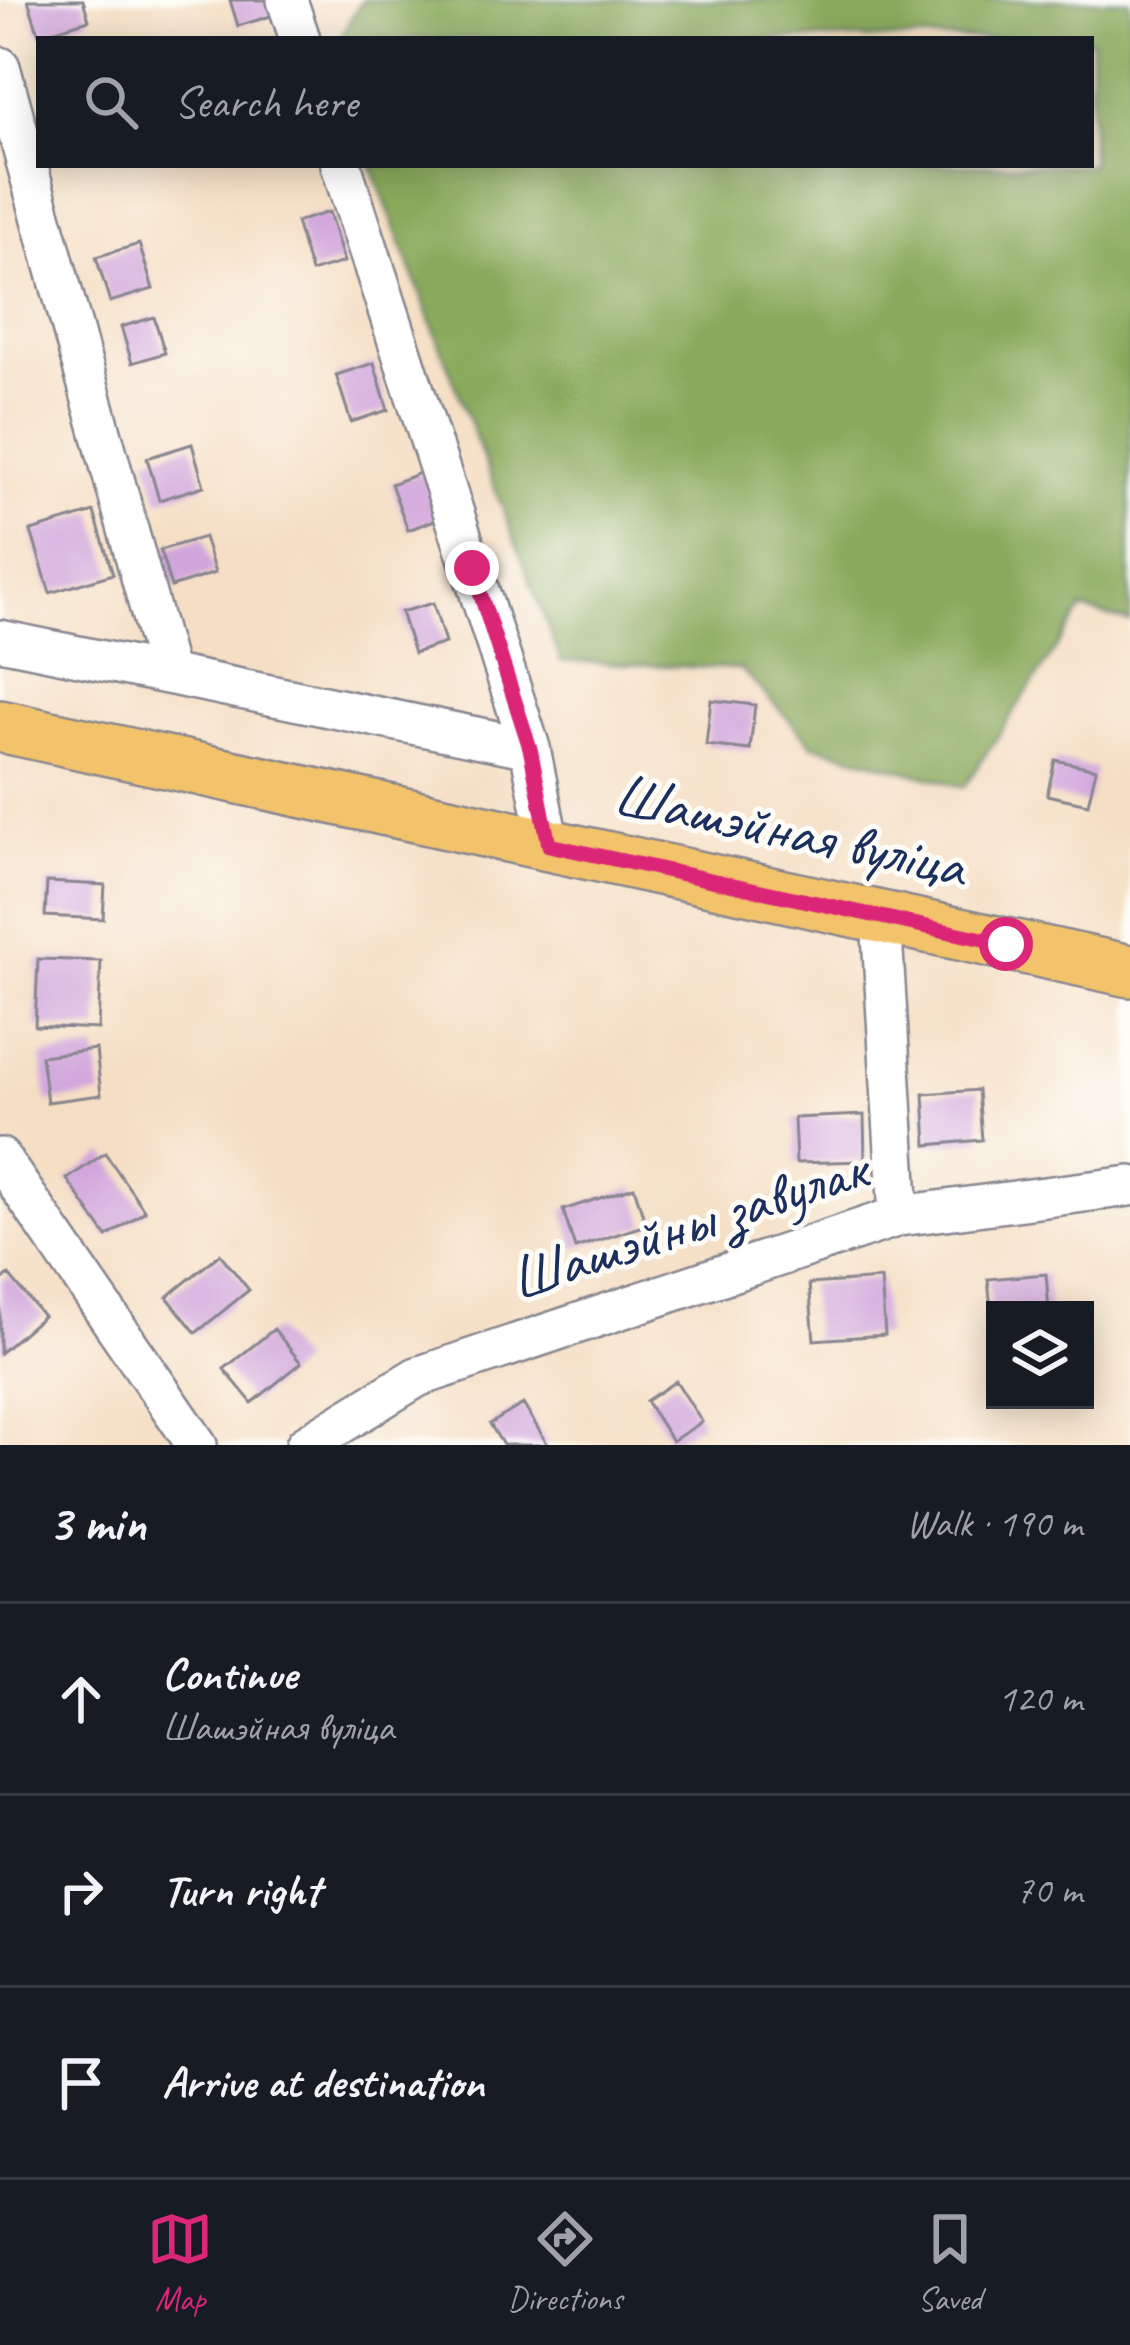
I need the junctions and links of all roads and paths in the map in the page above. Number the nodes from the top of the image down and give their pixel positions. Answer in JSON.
{"nodes":[{"id":1,"x":287,"y":0,"type":"edge"},
{"id":2,"x":299,"y":36,"type":"edge"},
{"id":3,"x":0,"y":67,"type":"edge"},
{"id":4,"x":342,"y":168,"type":"edge"},
{"id":5,"x":0,"y":640,"type":"edge"},
{"id":6,"x":168,"y":674,"type":"junction"},
{"id":7,"x":0,"y":726,"type":"edge"},
{"id":8,"x":530,"y":748,"type":"junction"},
{"id":9,"x":549,"y":845,"type":"junction"},
{"id":10,"x":881,"y":917,"type":"junction"},
{"id":11,"x":1130,"y":971,"type":"edge"},
{"id":12,"x":0,"y":1158,"type":"edge"},
{"id":13,"x":1130,"y":1186,"type":"edge"},
{"id":14,"x":899,"y":1216,"type":"junction"},
{"id":15,"x":197,"y":1445,"type":"edge"},
{"id":16,"x":306,"y":1445,"type":"edge"}],
"edges":[{"from":1,"to":2,"type":"street"},
{"from":3,"to":6,"type":"street"},
{"from":4,"to":8,"type":"street"},
{"from":5,"to":6,"type":"street"},
{"from":6,"to":8,"type":"street"},
{"from":7,"to":9,"type":"main road","name":"Шашэйная вуліца"},
{"from":8,"to":9,"type":"street"},
{"from":9,"to":10,"type":"main road","name":"Шашэйная вуліца"},
{"from":10,"to":11,"type":"main road","name":"Шашэйная вуліца"},
{"from":10,"to":14,"type":"street"},
{"from":12,"to":15,"type":"street"},
{"from":13,"to":14,"type":"street","name":"Шашэйны завулак"},
{"from":14,"to":16,"type":"street","name":"Шашэйны завулак"}]}
